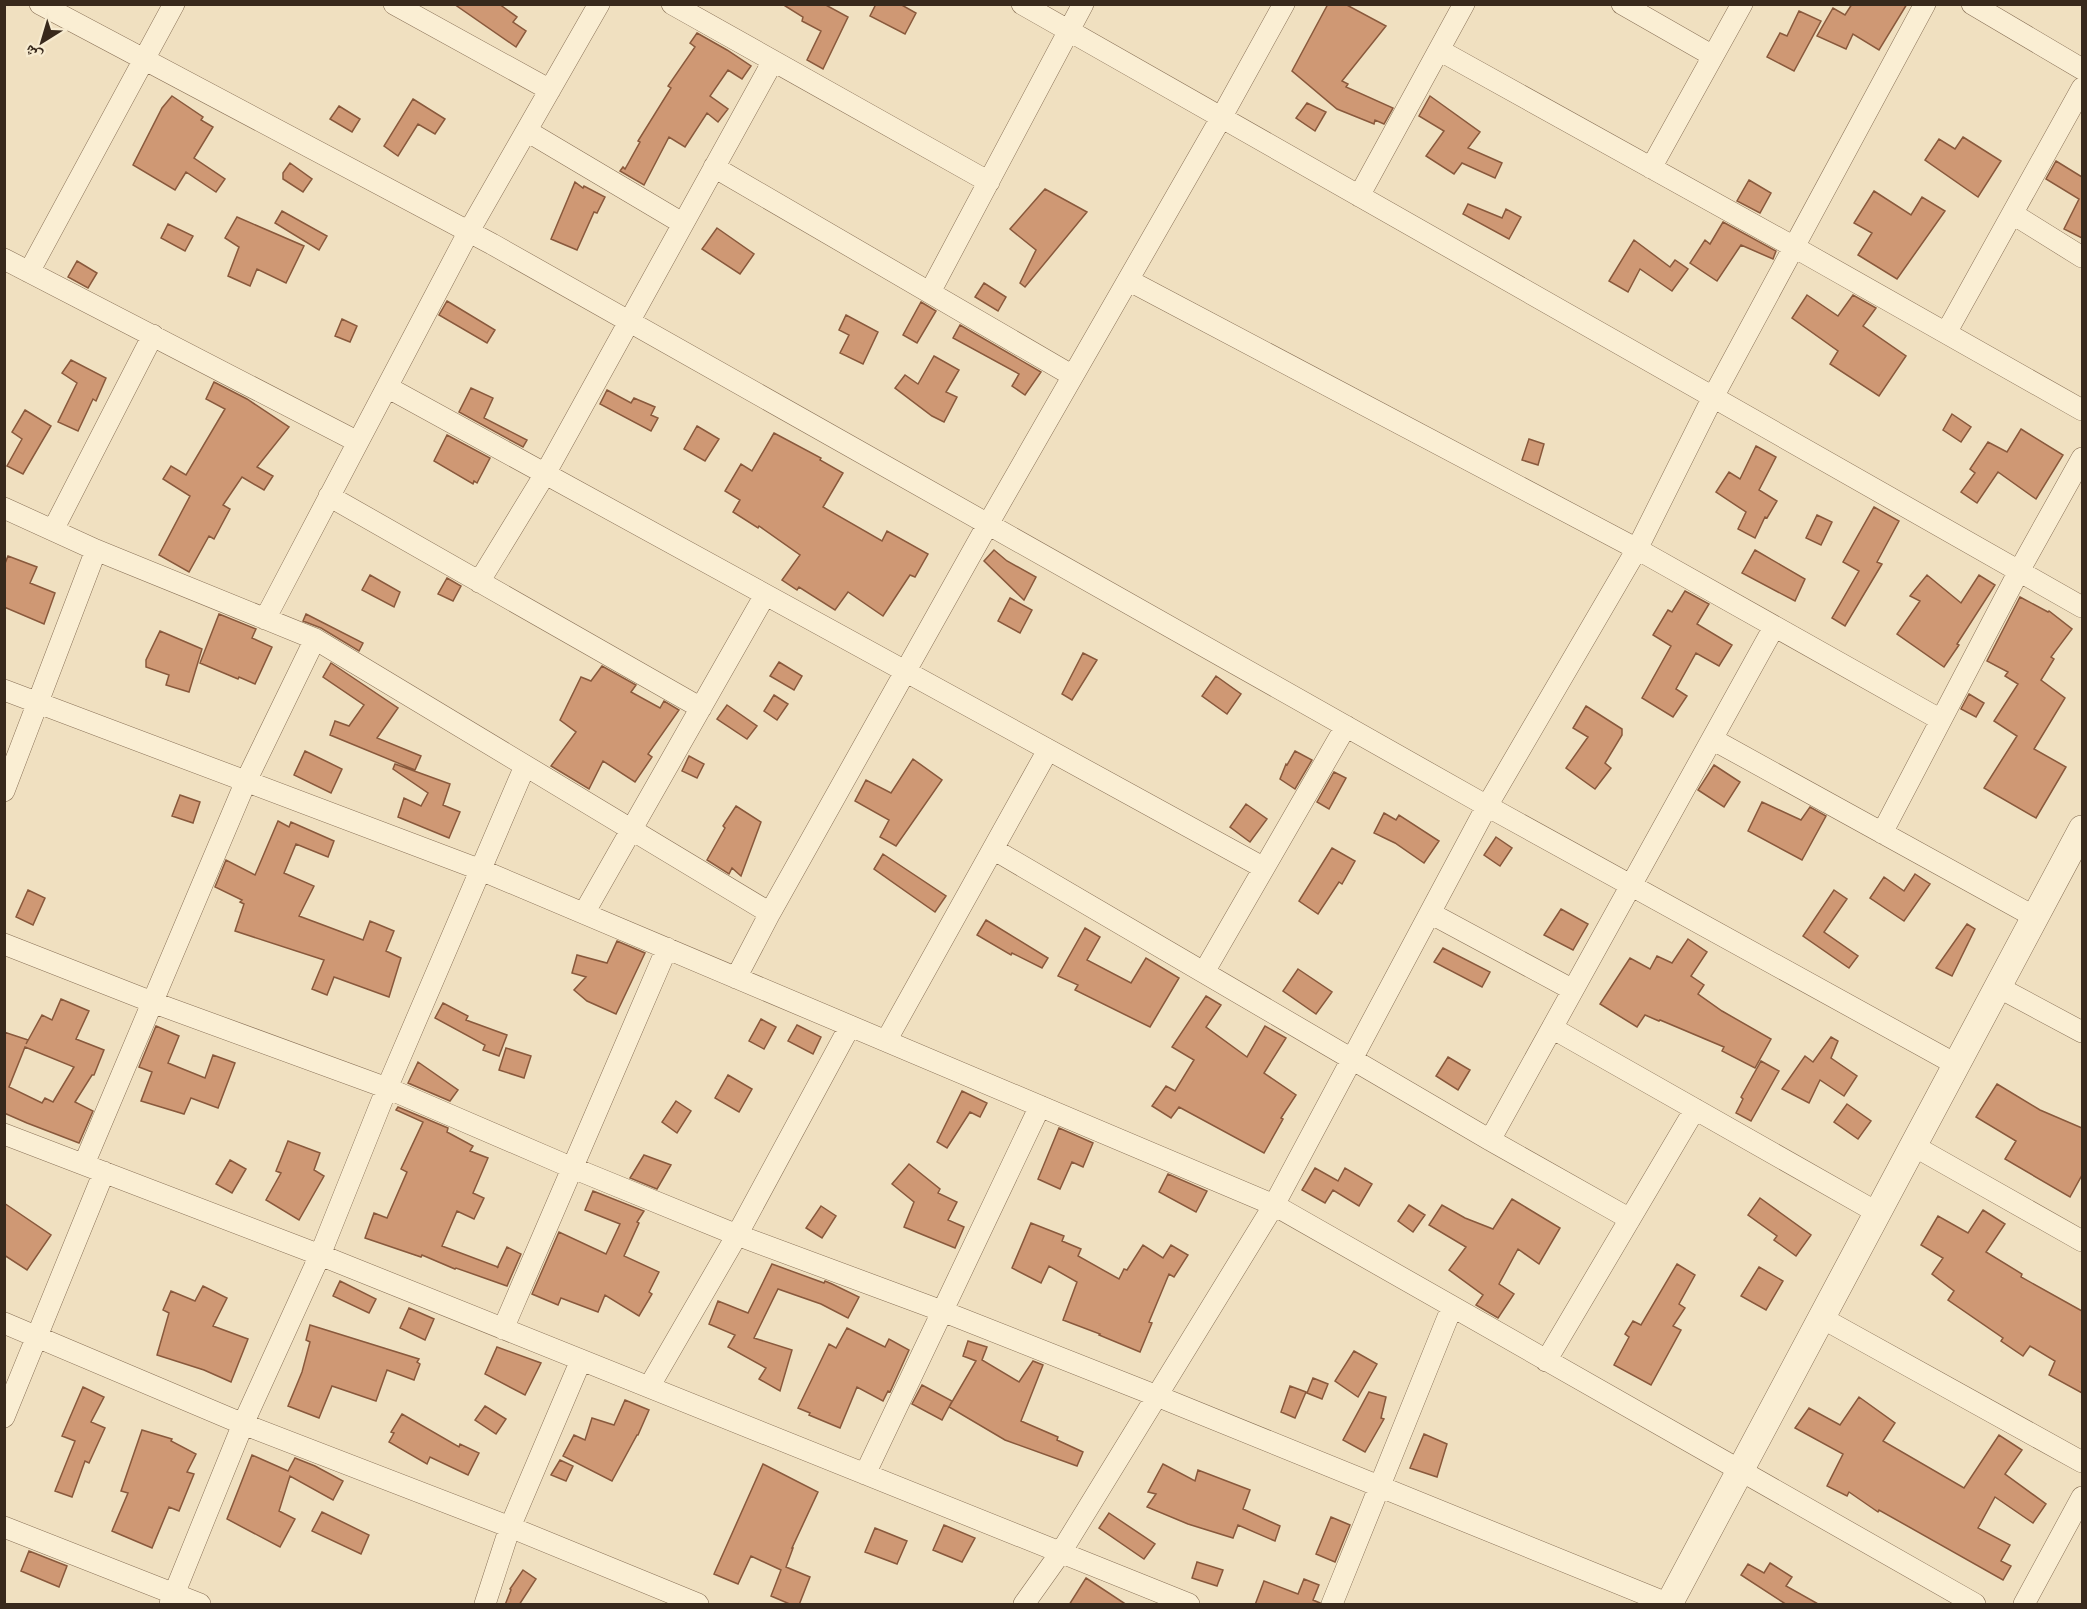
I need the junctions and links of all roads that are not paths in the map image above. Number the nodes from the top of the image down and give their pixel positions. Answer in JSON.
{"nodes":[{"id":1,"x":39,"y":4,"type":"edge"},
{"id":2,"x":174,"y":4,"type":"edge"},
{"id":3,"x":394,"y":4,"type":"edge"},
{"id":4,"x":599,"y":4,"type":"edge"},
{"id":5,"x":672,"y":4,"type":"edge"},
{"id":6,"x":1022,"y":4,"type":"edge"},
{"id":7,"x":1083,"y":4,"type":"edge"},
{"id":8,"x":1284,"y":4,"type":"edge"},
{"id":9,"x":1464,"y":4,"type":"edge"},
{"id":10,"x":1622,"y":4,"type":"edge"},
{"id":11,"x":1742,"y":4,"type":"edge"},
{"id":12,"x":1925,"y":4,"type":"edge"},
{"id":13,"x":1972,"y":4,"type":"edge"},
{"id":14,"x":1069,"y":31,"type":"junction"},
{"id":15,"x":1438,"y":50,"type":"junction"},
{"id":16,"x":1713,"y":56,"type":"junction"},
{"id":17,"x":144,"y":60,"type":"junction"},
{"id":18,"x":773,"y":61,"type":"junction"},
{"id":19,"x":2082,"y":69,"type":"edge"},
{"id":20,"x":2082,"y":88,"type":"edge"},
{"id":21,"x":550,"y":90,"type":"junction"},
{"id":22,"x":1221,"y":118,"type":"junction"},
{"id":23,"x":527,"y":131,"type":"junction"},
{"id":24,"x":714,"y":167,"type":"junction"},
{"id":25,"x":1651,"y":168,"type":"junction"},
{"id":26,"x":988,"y":182,"type":"junction"},
{"id":27,"x":1359,"y":196,"type":"junction"},
{"id":28,"x":2013,"y":214,"type":"junction"},
{"id":29,"x":682,"y":224,"type":"junction"},
{"id":30,"x":469,"y":231,"type":"junction"},
{"id":31,"x":1794,"y":247,"type":"junction"},
{"id":32,"x":2082,"y":257,"type":"edge"},
{"id":33,"x":4,"y":259,"type":"edge"},
{"id":34,"x":29,"y":272,"type":"junction"},
{"id":35,"x":1128,"y":280,"type":"junction"},
{"id":36,"x":930,"y":292,"type":"junction"},
{"id":37,"x":628,"y":321,"type":"junction"},
{"id":38,"x":1946,"y":333,"type":"junction"},
{"id":39,"x":153,"y":335,"type":"junction"},
{"id":40,"x":1073,"y":376,"type":"junction"},
{"id":41,"x":387,"y":387,"type":"junction"},
{"id":42,"x":1713,"y":397,"type":"junction"},
{"id":43,"x":2082,"y":410,"type":"edge"},
{"id":44,"x":358,"y":442,"type":"junction"},
{"id":45,"x":2082,"y":458,"type":"edge"},
{"id":46,"x":545,"y":474,"type":"junction"},
{"id":47,"x":329,"y":496,"type":"junction"},
{"id":48,"x":4,"y":508,"type":"edge"},
{"id":49,"x":988,"y":524,"type":"junction"},
{"id":50,"x":53,"y":530,"type":"junction"},
{"id":51,"x":1637,"y":549,"type":"junction"},
{"id":52,"x":96,"y":550,"type":"junction"},
{"id":53,"x":2019,"y":571,"type":"junction"},
{"id":54,"x":479,"y":582,"type":"junction"},
{"id":55,"x":765,"y":595,"type":"junction"},
{"id":56,"x":2082,"y":607,"type":"edge"},
{"id":57,"x":265,"y":619,"type":"junction"},
{"id":58,"x":1774,"y":627,"type":"junction"},
{"id":59,"x":315,"y":639,"type":"junction"},
{"id":60,"x":905,"y":672,"type":"junction"},
{"id":61,"x":4,"y":690,"type":"edge"},
{"id":62,"x":39,"y":703,"type":"junction"},
{"id":63,"x":701,"y":708,"type":"junction"},
{"id":64,"x":1941,"y":720,"type":"junction"},
{"id":65,"x":1346,"y":726,"type":"junction"},
{"id":66,"x":1712,"y":739,"type":"junction"},
{"id":67,"x":1048,"y":750,"type":"junction"},
{"id":68,"x":525,"y":766,"type":"junction"},
{"id":69,"x":246,"y":781,"type":"junction"},
{"id":70,"x":4,"y":791,"type":"edge"},
{"id":71,"x":1488,"y":806,"type":"junction"},
{"id":72,"x":2082,"y":829,"type":"edge"},
{"id":73,"x":631,"y":830,"type":"junction"},
{"id":74,"x":1882,"y":832,"type":"junction"},
{"id":75,"x":993,"y":849,"type":"junction"},
{"id":76,"x":1264,"y":868,"type":"junction"},
{"id":77,"x":481,"y":870,"type":"junction"},
{"id":78,"x":1631,"y":885,"type":"junction"},
{"id":79,"x":584,"y":913,"type":"junction"},
{"id":80,"x":770,"y":913,"type":"junction"},
{"id":81,"x":1430,"y":913,"type":"junction"},
{"id":82,"x":2035,"y":917,"type":"junction"},
{"id":83,"x":4,"y":944,"type":"edge"},
{"id":84,"x":667,"y":948,"type":"junction"},
{"id":85,"x":1204,"y":972,"type":"junction"},
{"id":86,"x":736,"y":978,"type":"junction"},
{"id":87,"x":1998,"y":987,"type":"junction"},
{"id":88,"x":1573,"y":990,"type":"junction"},
{"id":89,"x":152,"y":1002,"type":"junction"},
{"id":90,"x":850,"y":1026,"type":"junction"},
{"id":91,"x":1552,"y":1028,"type":"junction"},
{"id":92,"x":2082,"y":1032,"type":"edge"},
{"id":93,"x":886,"y":1041,"type":"junction"},
{"id":94,"x":1352,"y":1058,"type":"junction"},
{"id":95,"x":1957,"y":1065,"type":"junction"},
{"id":96,"x":387,"y":1088,"type":"junction"},
{"id":97,"x":1040,"y":1106,"type":"junction"},
{"id":98,"x":1695,"y":1109,"type":"junction"},
{"id":99,"x":4,"y":1134,"type":"edge"},
{"id":100,"x":1490,"y":1140,"type":"junction"},
{"id":101,"x":1914,"y":1146,"type":"junction"},
{"id":102,"x":84,"y":1164,"type":"junction"},
{"id":103,"x":572,"y":1168,"type":"junction"},
{"id":104,"x":104,"y":1172,"type":"junction"},
{"id":105,"x":1274,"y":1205,"type":"junction"},
{"id":106,"x":1878,"y":1213,"type":"junction"},
{"id":107,"x":1630,"y":1219,"type":"junction"},
{"id":108,"x":737,"y":1235,"type":"junction"},
{"id":109,"x":2082,"y":1241,"type":"edge"},
{"id":110,"x":320,"y":1255,"type":"junction"},
{"id":111,"x":1452,"y":1307,"type":"junction"},
{"id":112,"x":942,"y":1311,"type":"junction"},
{"id":113,"x":1822,"y":1318,"type":"junction"},
{"id":114,"x":4,"y":1323,"type":"edge"},
{"id":115,"x":503,"y":1329,"type":"junction"},
{"id":116,"x":36,"y":1336,"type":"junction"},
{"id":117,"x":581,"y":1359,"type":"junction"},
{"id":118,"x":1546,"y":1361,"type":"junction"},
{"id":119,"x":649,"y":1387,"type":"junction"},
{"id":120,"x":1157,"y":1396,"type":"junction"},
{"id":121,"x":4,"y":1417,"type":"edge"},
{"id":122,"x":243,"y":1424,"type":"junction"},
{"id":123,"x":2082,"y":1462,"type":"edge"},
{"id":124,"x":1740,"y":1472,"type":"junction"},
{"id":125,"x":865,"y":1474,"type":"junction"},
{"id":126,"x":1379,"y":1487,"type":"junction"},
{"id":127,"x":2082,"y":1497,"type":"edge"},
{"id":128,"x":4,"y":1527,"type":"edge"},
{"id":129,"x":510,"y":1527,"type":"junction"},
{"id":130,"x":1061,"y":1552,"type":"junction"},
{"id":131,"x":172,"y":1600,"type":"edge"},
{"id":132,"x":1669,"y":1604,"type":"edge"},
{"id":133,"x":200,"y":1605,"type":"edge"},
{"id":134,"x":485,"y":1605,"type":"edge"},
{"id":135,"x":698,"y":1605,"type":"edge"},
{"id":136,"x":1024,"y":1605,"type":"edge"},
{"id":137,"x":1189,"y":1605,"type":"edge"},
{"id":138,"x":1332,"y":1605,"type":"edge"},
{"id":139,"x":1975,"y":1605,"type":"edge"},
{"id":140,"x":2024,"y":1605,"type":"edge"}],
"edges":[{"from":1,"to":17,"type":"street"},
{"from":2,"to":17,"type":"street"},
{"from":3,"to":21,"type":"street"},
{"from":4,"to":21,"type":"street"},
{"from":5,"to":18,"type":"street"},
{"from":6,"to":14,"type":"street"},
{"from":7,"to":14,"type":"street"},
{"from":8,"to":22,"type":"street"},
{"from":9,"to":15,"type":"street"},
{"from":10,"to":16,"type":"street"},
{"from":11,"to":16,"type":"street"},
{"from":12,"to":31,"type":"street"},
{"from":13,"to":19,"type":"street"},
{"from":14,"to":22,"type":"street"},
{"from":14,"to":26,"type":"street"},
{"from":15,"to":25,"type":"street"},
{"from":15,"to":27,"type":"street"},
{"from":16,"to":25,"type":"street"},
{"from":17,"to":30,"type":"street"},
{"from":17,"to":34,"type":"street"},
{"from":18,"to":24,"type":"street"},
{"from":18,"to":26,"type":"street"},
{"from":20,"to":28,"type":"street"},
{"from":21,"to":23,"type":"street"},
{"from":22,"to":27,"type":"street"},
{"from":22,"to":35,"type":"street"},
{"from":23,"to":29,"type":"street"},
{"from":23,"to":30,"type":"street"},
{"from":24,"to":29,"type":"street"},
{"from":24,"to":36,"type":"street"},
{"from":25,"to":31,"type":"street"},
{"from":26,"to":36,"type":"street"},
{"from":27,"to":42,"type":"street"},
{"from":28,"to":32,"type":"street"},
{"from":28,"to":38,"type":"street"},
{"from":29,"to":37,"type":"street"},
{"from":30,"to":37,"type":"street"},
{"from":30,"to":41,"type":"street"},
{"from":31,"to":38,"type":"street"},
{"from":31,"to":42,"type":"street"},
{"from":33,"to":34,"type":"street"},
{"from":34,"to":39,"type":"street"},
{"from":35,"to":40,"type":"street"},
{"from":35,"to":51,"type":"street"},
{"from":36,"to":40,"type":"street"},
{"from":37,"to":46,"type":"street"},
{"from":37,"to":49,"type":"street"},
{"from":38,"to":43,"type":"street"},
{"from":39,"to":44,"type":"street"},
{"from":39,"to":50,"type":"street"},
{"from":40,"to":49,"type":"street"},
{"from":41,"to":44,"type":"street"},
{"from":41,"to":46,"type":"street"},
{"from":42,"to":51,"type":"street"},
{"from":42,"to":53,"type":"street"},
{"from":44,"to":47,"type":"street"},
{"from":45,"to":53,"type":"street"},
{"from":46,"to":54,"type":"street"},
{"from":46,"to":55,"type":"street"},
{"from":47,"to":54,"type":"street"},
{"from":47,"to":57,"type":"street"},
{"from":48,"to":50,"type":"street"},
{"from":49,"to":60,"type":"street"},
{"from":49,"to":65,"type":"street"},
{"from":50,"to":52,"type":"street"},
{"from":51,"to":58,"type":"street"},
{"from":51,"to":71,"type":"street"},
{"from":52,"to":57,"type":"street"},
{"from":52,"to":62,"type":"street"},
{"from":53,"to":56,"type":"street"},
{"from":53,"to":64,"type":"street"},
{"from":54,"to":63,"type":"street"},
{"from":55,"to":60,"type":"street"},
{"from":55,"to":63,"type":"street"},
{"from":57,"to":59,"type":"street"},
{"from":58,"to":64,"type":"street"},
{"from":58,"to":66,"type":"street"},
{"from":59,"to":68,"type":"street"},
{"from":59,"to":69,"type":"street"},
{"from":60,"to":67,"type":"street"},
{"from":60,"to":80,"type":"street"},
{"from":61,"to":62,"type":"street"},
{"from":62,"to":69,"type":"street"},
{"from":62,"to":70,"type":"street"},
{"from":63,"to":73,"type":"street"},
{"from":64,"to":74,"type":"street"},
{"from":65,"to":71,"type":"street"},
{"from":65,"to":76,"type":"street"},
{"from":66,"to":74,"type":"street"},
{"from":66,"to":78,"type":"street"},
{"from":67,"to":75,"type":"street"},
{"from":67,"to":76,"type":"street"},
{"from":68,"to":73,"type":"street"},
{"from":68,"to":77,"type":"street"},
{"from":69,"to":77,"type":"street"},
{"from":69,"to":89,"type":"street"},
{"from":71,"to":78,"type":"street"},
{"from":71,"to":81,"type":"street"},
{"from":72,"to":82,"type":"street"},
{"from":73,"to":79,"type":"street"},
{"from":73,"to":80,"type":"street"},
{"from":74,"to":82,"type":"street"},
{"from":75,"to":85,"type":"street"},
{"from":75,"to":93,"type":"street"},
{"from":76,"to":85,"type":"street"},
{"from":77,"to":79,"type":"street"},
{"from":77,"to":96,"type":"street"},
{"from":78,"to":88,"type":"street"},
{"from":78,"to":95,"type":"street"},
{"from":79,"to":84,"type":"street"},
{"from":80,"to":86,"type":"street"},
{"from":81,"to":88,"type":"street"},
{"from":81,"to":94,"type":"street"},
{"from":82,"to":87,"type":"street"},
{"from":83,"to":89,"type":"street"},
{"from":84,"to":86,"type":"street"},
{"from":84,"to":103,"type":"street"},
{"from":85,"to":94,"type":"street"},
{"from":86,"to":90,"type":"street"},
{"from":87,"to":92,"type":"street"},
{"from":87,"to":95,"type":"street"},
{"from":88,"to":91,"type":"street"},
{"from":89,"to":96,"type":"street"},
{"from":89,"to":102,"type":"street"},
{"from":90,"to":93,"type":"street"},
{"from":90,"to":108,"type":"street"},
{"from":91,"to":98,"type":"street"},
{"from":91,"to":100,"type":"street"},
{"from":93,"to":97,"type":"street"},
{"from":94,"to":100,"type":"street"},
{"from":94,"to":105,"type":"street"},
{"from":95,"to":101,"type":"street"},
{"from":96,"to":103,"type":"street"},
{"from":96,"to":110,"type":"street"},
{"from":97,"to":105,"type":"street"},
{"from":97,"to":112,"type":"street"},
{"from":98,"to":106,"type":"street"},
{"from":98,"to":107,"type":"street"},
{"from":99,"to":102,"type":"street"},
{"from":100,"to":107,"type":"street"},
{"from":101,"to":106,"type":"street"},
{"from":101,"to":109,"type":"street"},
{"from":102,"to":104,"type":"street"},
{"from":103,"to":108,"type":"street"},
{"from":103,"to":115,"type":"street"},
{"from":104,"to":110,"type":"street"},
{"from":104,"to":116,"type":"street"},
{"from":105,"to":111,"type":"street"},
{"from":105,"to":120,"type":"street"},
{"from":106,"to":113,"type":"street"},
{"from":107,"to":118,"type":"street"},
{"from":108,"to":112,"type":"street"},
{"from":108,"to":119,"type":"street"},
{"from":110,"to":115,"type":"street"},
{"from":110,"to":122,"type":"street"},
{"from":111,"to":118,"type":"street"},
{"from":111,"to":126,"type":"street"},
{"from":112,"to":120,"type":"street"},
{"from":112,"to":125,"type":"street"},
{"from":113,"to":123,"type":"street"},
{"from":113,"to":124,"type":"street"},
{"from":114,"to":116,"type":"street"},
{"from":115,"to":117,"type":"street"},
{"from":116,"to":121,"type":"street"},
{"from":116,"to":122,"type":"street"},
{"from":117,"to":119,"type":"street"},
{"from":117,"to":129,"type":"street"},
{"from":118,"to":124,"type":"street"},
{"from":119,"to":125,"type":"street"},
{"from":120,"to":126,"type":"street"},
{"from":120,"to":130,"type":"street"},
{"from":122,"to":129,"type":"street"},
{"from":122,"to":131,"type":"street"},
{"from":124,"to":132,"type":"street"},
{"from":124,"to":139,"type":"street"},
{"from":125,"to":130,"type":"street"},
{"from":126,"to":132,"type":"street"},
{"from":126,"to":138,"type":"street"},
{"from":127,"to":140,"type":"street"},
{"from":128,"to":131,"type":"street"},
{"from":129,"to":134,"type":"street"},
{"from":129,"to":135,"type":"street"},
{"from":130,"to":136,"type":"street"},
{"from":130,"to":137,"type":"street"},
{"from":131,"to":133,"type":"street"}]}
